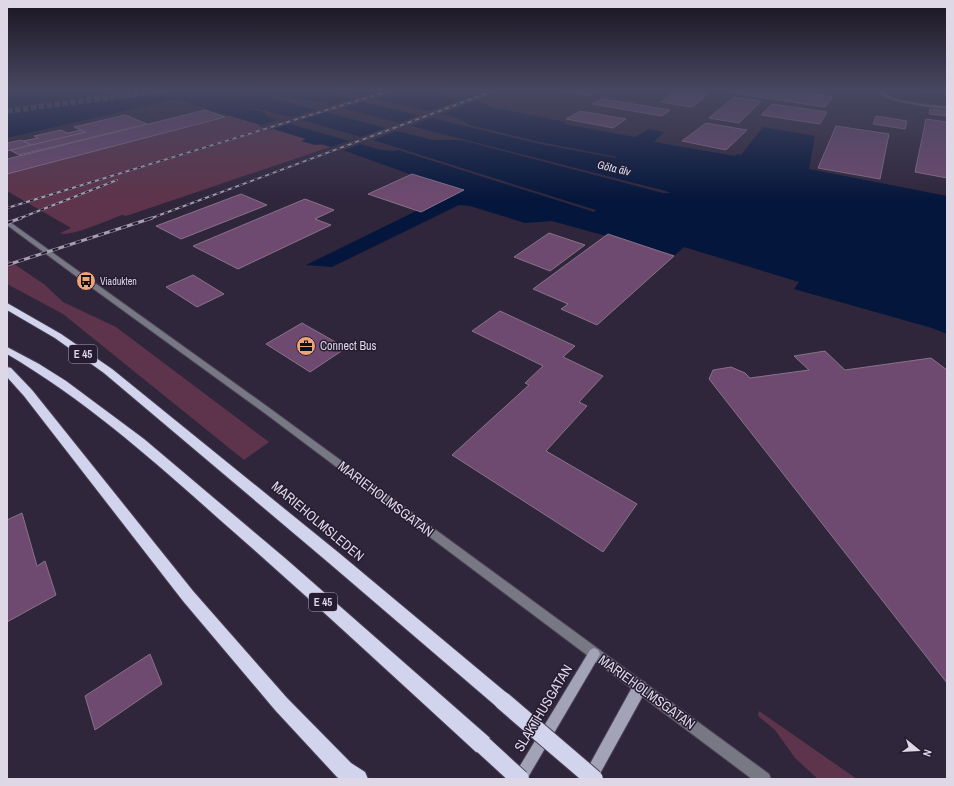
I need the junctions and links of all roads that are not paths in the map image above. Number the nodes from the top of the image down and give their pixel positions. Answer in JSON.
{"nodes":[{"id":1,"x":7,"y":222,"type":"edge"},
{"id":2,"x":7,"y":306,"type":"edge"},
{"id":3,"x":7,"y":350,"type":"edge"},
{"id":4,"x":7,"y":370,"type":"edge"},
{"id":5,"x":594,"y":654,"type":"junction"},
{"id":6,"x":640,"y":687,"type":"junction"},
{"id":7,"x":350,"y":776,"type":"edge"},
{"id":8,"x":520,"y":779,"type":"edge"},
{"id":9,"x":590,"y":779,"type":"edge"},
{"id":10,"x":594,"y":779,"type":"edge"},
{"id":11,"x":764,"y":779,"type":"edge"}],
"edges":[{"from":1,"to":5,"type":"street","name":"MARIEHOLMSGATAN"},
{"from":2,"to":10,"type":"highway","name":"MARIEHOLMSLEDEN","number":"E 45","bridge":true},
{"from":3,"to":8,"type":"highway","number":"E 45","bridge":true},
{"from":4,"to":7,"type":"highway"},
{"from":5,"to":6,"type":"street","name":"MARIEHOLMSGATAN"},
{"from":5,"to":8,"type":"main road","name":"SLAKTHUSGATAN"},
{"from":6,"to":9,"type":"main road"},
{"from":6,"to":11,"type":"street","name":"MARIEHOLMSGATAN"}]}
